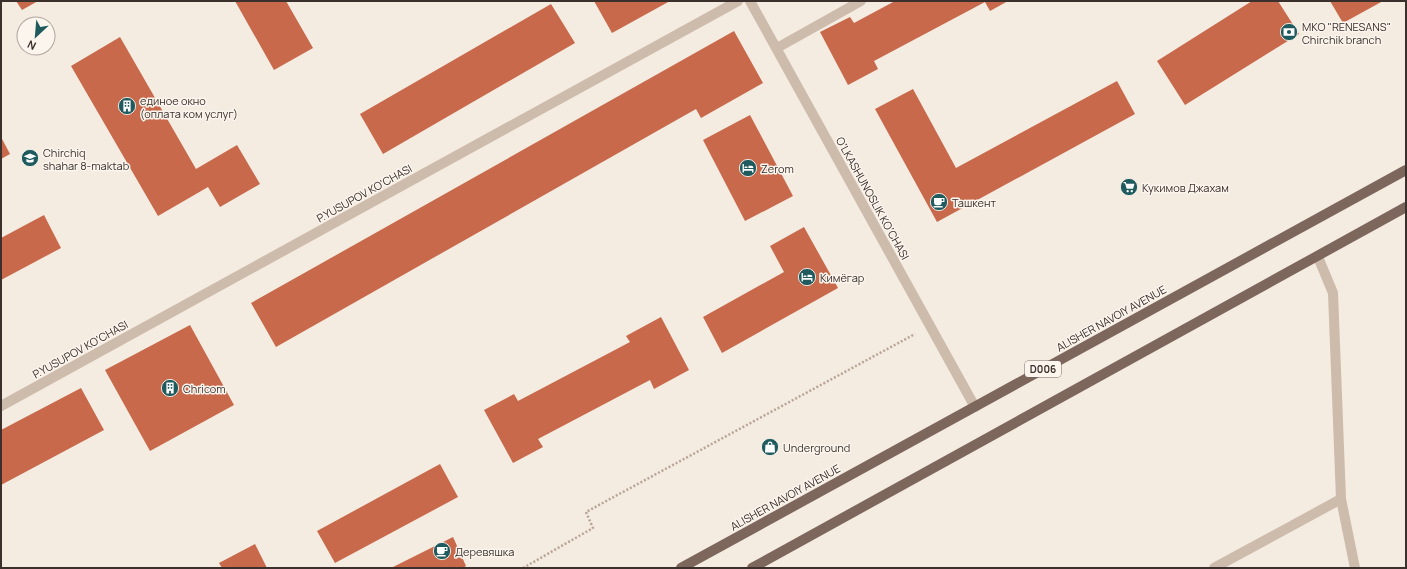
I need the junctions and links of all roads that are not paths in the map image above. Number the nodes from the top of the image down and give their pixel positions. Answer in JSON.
{"nodes":[{"id":1,"x":738,"y":1,"type":"edge"},
{"id":2,"x":750,"y":1,"type":"edge"},
{"id":3,"x":861,"y":1,"type":"edge"},
{"id":4,"x":777,"y":48,"type":"junction"},
{"id":5,"x":1406,"y":170,"type":"edge"},
{"id":6,"x":1406,"y":207,"type":"edge"},
{"id":7,"x":1318,"y":257,"type":"junction"},
{"id":8,"x":1,"y":406,"type":"edge"},
{"id":9,"x":975,"y":407,"type":"junction"},
{"id":10,"x":1341,"y":499,"type":"junction"},
{"id":11,"x":681,"y":568,"type":"edge"},
{"id":12,"x":752,"y":568,"type":"edge"},
{"id":13,"x":1214,"y":568,"type":"edge"},
{"id":14,"x":1355,"y":568,"type":"edge"}],
"edges":[{"from":1,"to":8,"type":"street","name":"P.YUSUPOV KO'CHASI"},
{"from":2,"to":4,"type":"street","name":"O‘LKASHUNOSLIK KO‘CHASI"},
{"from":3,"to":4,"type":"street"},
{"from":4,"to":9,"type":"street","name":"O‘LKASHUNOSLIK KO‘CHASI"},
{"from":5,"to":9,"type":"main road","name":"ALISHER NAVOIY AVENUE","number":"D006"},
{"from":6,"to":7,"type":"main road"},
{"from":7,"to":10,"type":"street"},
{"from":7,"to":12,"type":"main road"},
{"from":9,"to":11,"type":"main road","name":"ALISHER NAVOIY AVENUE","number":"D006"},
{"from":10,"to":13,"type":"street"},
{"from":10,"to":14,"type":"street"}]}
